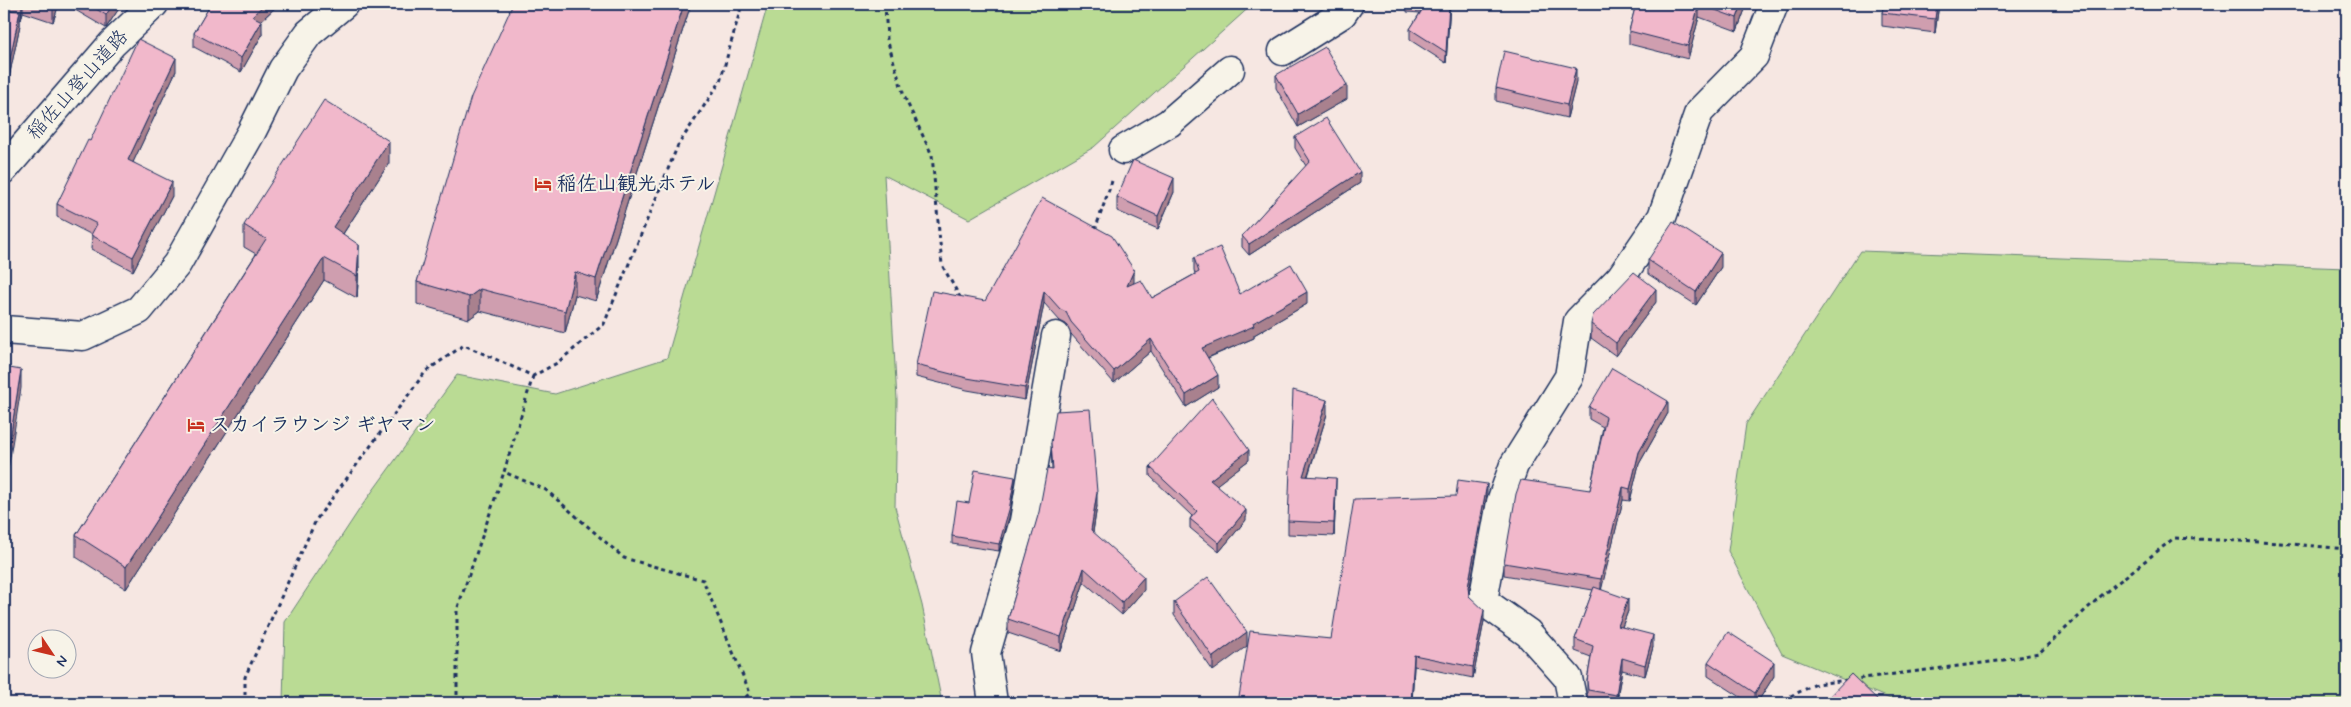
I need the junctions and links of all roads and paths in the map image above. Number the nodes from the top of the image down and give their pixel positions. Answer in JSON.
{"nodes":[{"id":1,"x":154,"y":4,"type":"edge"},
{"id":2,"x":344,"y":4,"type":"edge"},
{"id":3,"x":742,"y":4,"type":"edge"},
{"id":4,"x":884,"y":4,"type":"edge"},
{"id":5,"x":1349,"y":4,"type":"edge"},
{"id":6,"x":1774,"y":4,"type":"edge"},
{"id":7,"x":1283,"y":51,"type":"dead end"},
{"id":8,"x":1230,"y":70,"type":"dead end"},
{"id":9,"x":1123,"y":150,"type":"joint"},
{"id":10,"x":4,"y":169,"type":"edge"},
{"id":11,"x":1092,"y":240,"type":"edge"},
{"id":12,"x":966,"y":300,"type":"edge"},
{"id":13,"x":4,"y":330,"type":"edge"},
{"id":14,"x":1056,"y":336,"type":"dead end"},
{"id":15,"x":533,"y":376,"type":"junction"},
{"id":16,"x":504,"y":472,"type":"junction"},
{"id":17,"x":2347,"y":549,"type":"edge"},
{"id":18,"x":244,"y":703,"type":"edge"},
{"id":19,"x":457,"y":703,"type":"edge"},
{"id":20,"x":740,"y":703,"type":"edge"},
{"id":21,"x":993,"y":703,"type":"edge"},
{"id":22,"x":1573,"y":703,"type":"edge"},
{"id":23,"x":1776,"y":703,"type":"edge"}],
"edges":[{"from":1,"to":10,"type":"street","name":"稲佐山登山道路"},
{"from":2,"to":13,"type":"street"},
{"from":3,"to":15,"type":"path"},
{"from":4,"to":12,"type":"path"},
{"from":5,"to":7,"type":"street"},
{"from":6,"to":22,"type":"street"},
{"from":8,"to":9,"type":"street"},
{"from":9,"to":11,"type":"path"},
{"from":14,"to":21,"type":"street"},
{"from":15,"to":16,"type":"path"},
{"from":15,"to":18,"type":"path"},
{"from":16,"to":19,"type":"path"},
{"from":16,"to":20,"type":"path"},
{"from":17,"to":23,"type":"path"}]}
